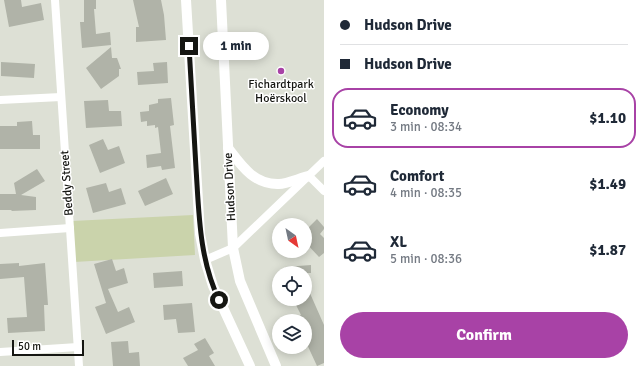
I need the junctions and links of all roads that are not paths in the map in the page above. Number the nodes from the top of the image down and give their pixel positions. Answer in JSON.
{"nodes":[{"id":1,"x":55,"y":0,"type":"edge"},
{"id":2,"x":186,"y":0,"type":"edge"},
{"id":3,"x":221,"y":0,"type":"edge"},
{"id":4,"x":61,"y":97,"type":"junction"},
{"id":5,"x":0,"y":100,"type":"edge"},
{"id":6,"x":228,"y":148,"type":"junction"},
{"id":7,"x":324,"y":161,"type":"edge"},
{"id":8,"x":309,"y":176,"type":"junction"},
{"id":9,"x":324,"y":192,"type":"edge"},
{"id":10,"x":70,"y":228,"type":"junction"},
{"id":11,"x":0,"y":233,"type":"edge"},
{"id":12,"x":234,"y":248,"type":"junction"},
{"id":13,"x":205,"y":260,"type":"junction"},
{"id":14,"x":78,"y":347,"type":"junction"},
{"id":15,"x":0,"y":352,"type":"edge"},
{"id":16,"x":79,"y":366,"type":"edge"},
{"id":17,"x":250,"y":366,"type":"edge"},
{"id":18,"x":276,"y":366,"type":"edge"}],
"edges":[{"from":1,"to":4,"type":"street","name":"Beddy Street"},
{"from":2,"to":13,"type":"street"},
{"from":3,"to":6,"type":"street","name":"Hudson Drive"},
{"from":4,"to":5,"type":"street"},
{"from":4,"to":10,"type":"street","name":"Beddy Street"},
{"from":6,"to":8,"type":"street"},
{"from":6,"to":12,"type":"street","name":"Hudson Drive"},
{"from":7,"to":8,"type":"street"},
{"from":8,"to":9,"type":"street"},
{"from":8,"to":12,"type":"street"},
{"from":10,"to":11,"type":"street"},
{"from":10,"to":14,"type":"street","name":"Beddy Street"},
{"from":12,"to":13,"type":"street"},
{"from":12,"to":18,"type":"street","name":"Hudson Drive"},
{"from":13,"to":17,"type":"street"},
{"from":14,"to":15,"type":"street"},
{"from":14,"to":16,"type":"street","name":"Beddy Street"}]}
